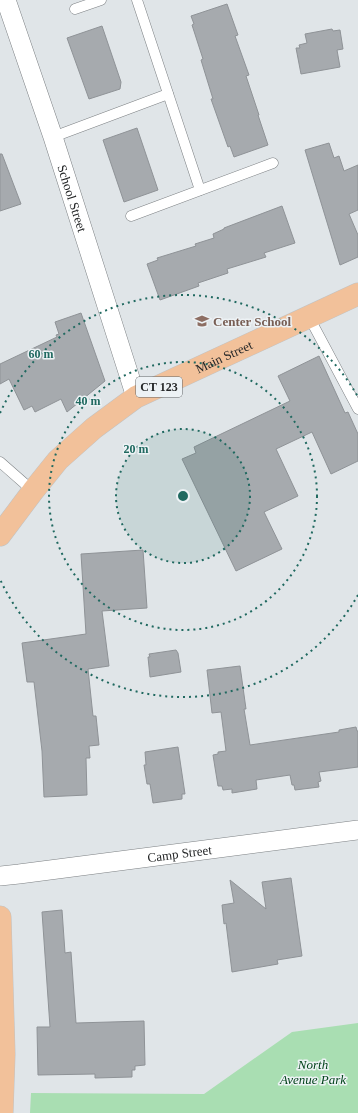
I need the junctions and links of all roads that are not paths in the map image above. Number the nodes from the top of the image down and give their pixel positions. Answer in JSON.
{"nodes":[{"id":1,"x":6,"y":0,"type":"edge"},
{"id":2,"x":100,"y":0,"type":"edge"},
{"id":3,"x":137,"y":0,"type":"edge"},
{"id":4,"x":75,"y":9,"type":"dead end"},
{"id":5,"x":168,"y":94,"type":"junction"},
{"id":6,"x":53,"y":138,"type":"junction"},
{"id":7,"x":273,"y":163,"type":"dead end"},
{"id":8,"x":200,"y":190,"type":"junction"},
{"id":9,"x":131,"y":216,"type":"dead end"},
{"id":10,"x":358,"y":294,"type":"edge"},
{"id":11,"x":309,"y":317,"type":"junction"},
{"id":12,"x":136,"y":397,"type":"junction"},
{"id":13,"x":358,"y":409,"type":"edge"},
{"id":14,"x":0,"y":462,"type":"edge"},
{"id":15,"x":33,"y":490,"type":"junction"},
{"id":16,"x":0,"y":535,"type":"edge"},
{"id":17,"x":358,"y":830,"type":"edge"},
{"id":18,"x":0,"y":876,"type":"edge"},
{"id":19,"x":0,"y":917,"type":"edge"},
{"id":20,"x":2,"y":1054,"type":"edge"},
{"id":21,"x":2,"y":1113,"type":"edge"}],
"edges":[{"from":1,"to":6,"type":"street","name":"School Street"},
{"from":2,"to":4,"type":"lane"},
{"from":3,"to":5,"type":"lane"},
{"from":5,"to":6,"type":"lane"},
{"from":5,"to":8,"type":"lane"},
{"from":6,"to":12,"type":"street","name":"School Street"},
{"from":7,"to":8,"type":"lane"},
{"from":8,"to":9,"type":"lane"},
{"from":10,"to":11,"type":"main road","name":"Main Street","number":"CT 123"},
{"from":11,"to":12,"type":"main road","name":"Main Street","number":"CT 123"},
{"from":11,"to":13,"type":"lane"},
{"from":12,"to":15,"type":"main road","name":"Main Street","number":"CT 123"},
{"from":14,"to":15,"type":"lane"},
{"from":15,"to":16,"type":"main road","name":"Main Street","number":"CT 123"},
{"from":17,"to":18,"type":"street","name":"Camp Street"},
{"from":19,"to":20,"type":"main road"},
{"from":20,"to":21,"type":"main road"}]}
